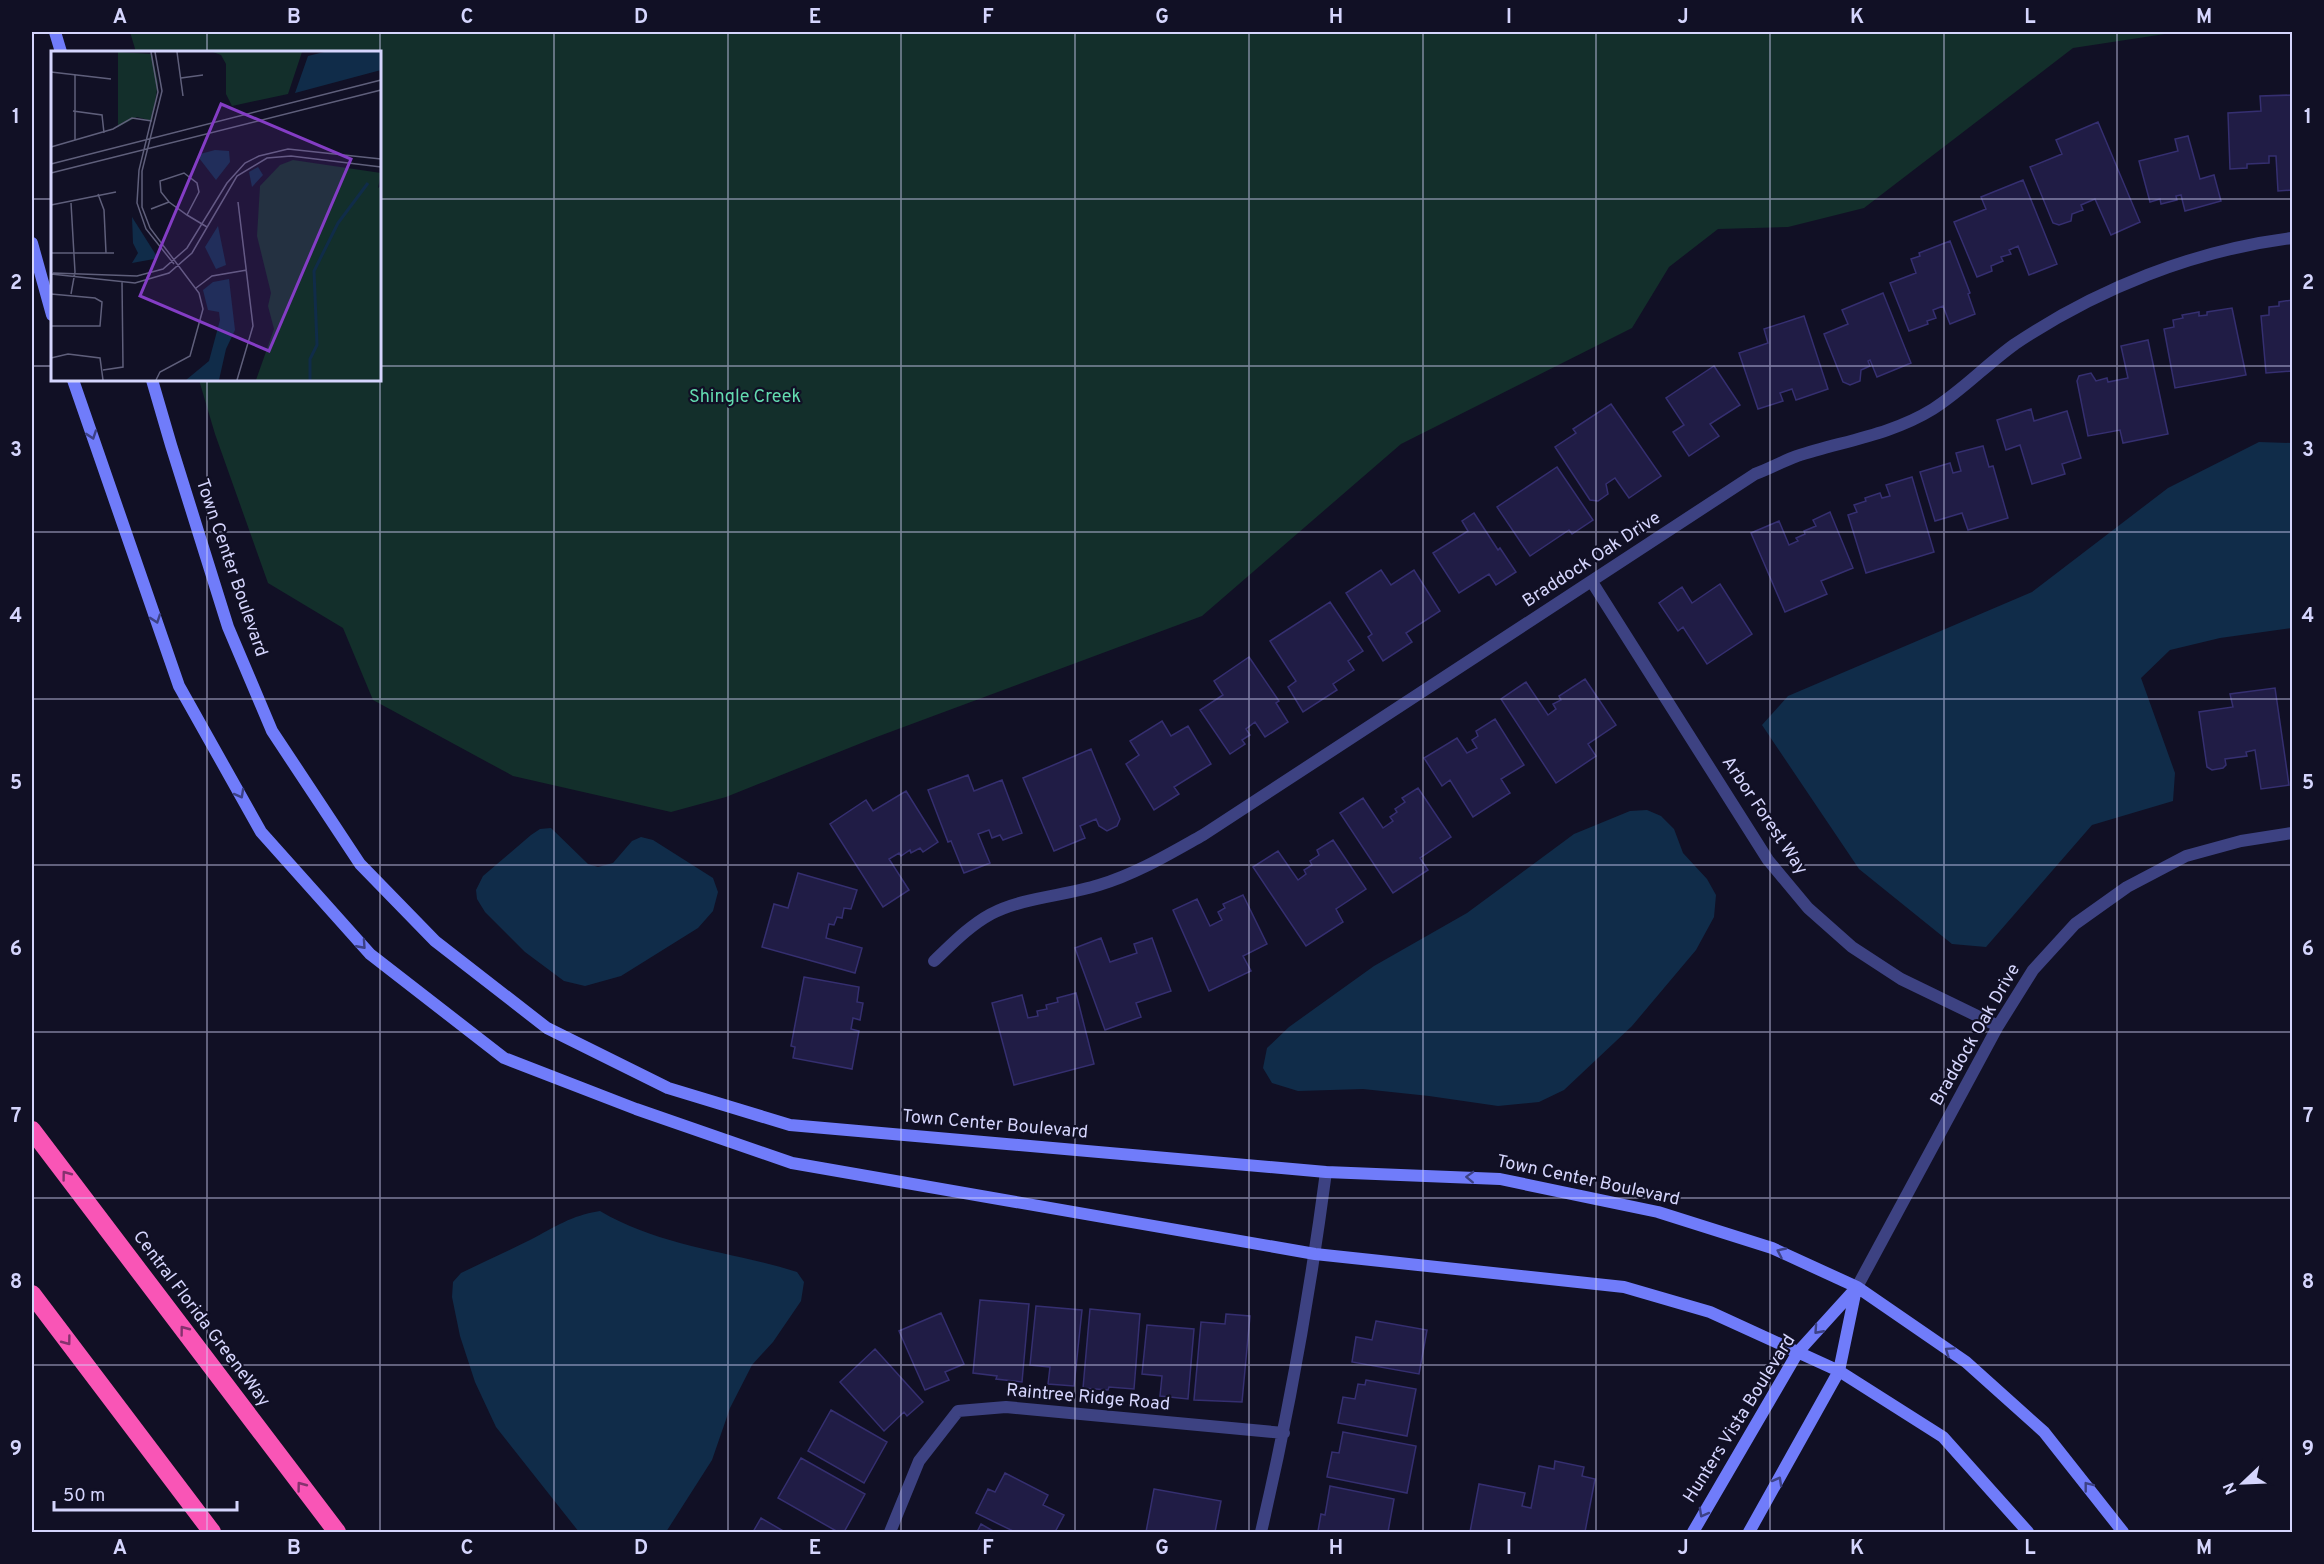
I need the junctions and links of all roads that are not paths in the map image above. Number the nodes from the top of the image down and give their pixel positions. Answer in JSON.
{"nodes":[{"id":1,"x":55,"y":32,"type":"edge"},
{"id":2,"x":61,"y":51,"type":"edge"},
{"id":3,"x":2292,"y":238,"type":"edge"},
{"id":4,"x":32,"y":243,"type":"edge"},
{"id":5,"x":51,"y":311,"type":"edge"},
{"id":6,"x":73,"y":381,"type":"edge"},
{"id":7,"x":152,"y":381,"type":"edge"},
{"id":8,"x":1592,"y":582,"type":"junction"},
{"id":9,"x":2292,"y":833,"type":"edge"},
{"id":10,"x":934,"y":961,"type":"dead end"},
{"id":11,"x":1998,"y":1026,"type":"junction"},
{"id":12,"x":32,"y":1130,"type":"edge"},
{"id":13,"x":1326,"y":1172,"type":"junction"},
{"id":14,"x":1315,"y":1254,"type":"junction"},
{"id":15,"x":1857,"y":1287,"type":"junction"},
{"id":16,"x":32,"y":1294,"type":"edge"},
{"id":17,"x":1798,"y":1352,"type":"junction"},
{"id":18,"x":1839,"y":1371,"type":"junction"},
{"id":19,"x":1284,"y":1433,"type":"junction"},
{"id":20,"x":212,"y":1533,"type":"edge"},
{"id":21,"x":337,"y":1533,"type":"edge"},
{"id":22,"x":890,"y":1533,"type":"edge"},
{"id":23,"x":1261,"y":1533,"type":"edge"},
{"id":24,"x":1693,"y":1533,"type":"edge"},
{"id":25,"x":1749,"y":1533,"type":"edge"},
{"id":26,"x":2028,"y":1533,"type":"edge"},
{"id":27,"x":2123,"y":1533,"type":"edge"}],
"edges":[{"from":1,"to":2,"type":"street"},
{"from":3,"to":8,"type":"street","name":"Braddock Oak Drive"},
{"from":4,"to":5,"type":"street"},
{"from":6,"to":14,"type":"street","one_way":true},
{"from":7,"to":13,"type":"street","name":"Town Center Boulevard"},
{"from":8,"to":10,"type":"street","name":"Braddock Oak Drive"},
{"from":8,"to":11,"type":"street","name":"Arbor Forest Way"},
{"from":9,"to":11,"type":"street","name":"Braddock Oak Drive"},
{"from":11,"to":15,"type":"street","name":"Braddock Oak Drive"},
{"from":21,"to":12,"type":"highway","name":"Central Florida GreeneWay","one_way":true},
{"from":13,"to":14,"type":"street"},
{"from":15,"to":13,"type":"street","name":"Town Center Boulevard","one_way":true},
{"from":14,"to":17,"type":"street"},
{"from":14,"to":19,"type":"street"},
{"from":15,"to":17,"type":"street","name":"Hunters Vista Boulevard","one_way":true},
{"from":15,"to":18,"type":"street"},
{"from":27,"to":15,"type":"street","name":"Town Center Boulevard","one_way":true},
{"from":16,"to":20,"type":"highway","one_way":true},
{"from":17,"to":18,"type":"street"},
{"from":17,"to":24,"type":"street","name":"Hunters Vista Boulevard","one_way":true},
{"from":25,"to":18,"type":"street","one_way":true},
{"from":18,"to":26,"type":"street"},
{"from":19,"to":22,"type":"street","name":"Raintree Ridge Road"},
{"from":19,"to":23,"type":"street"}]}
